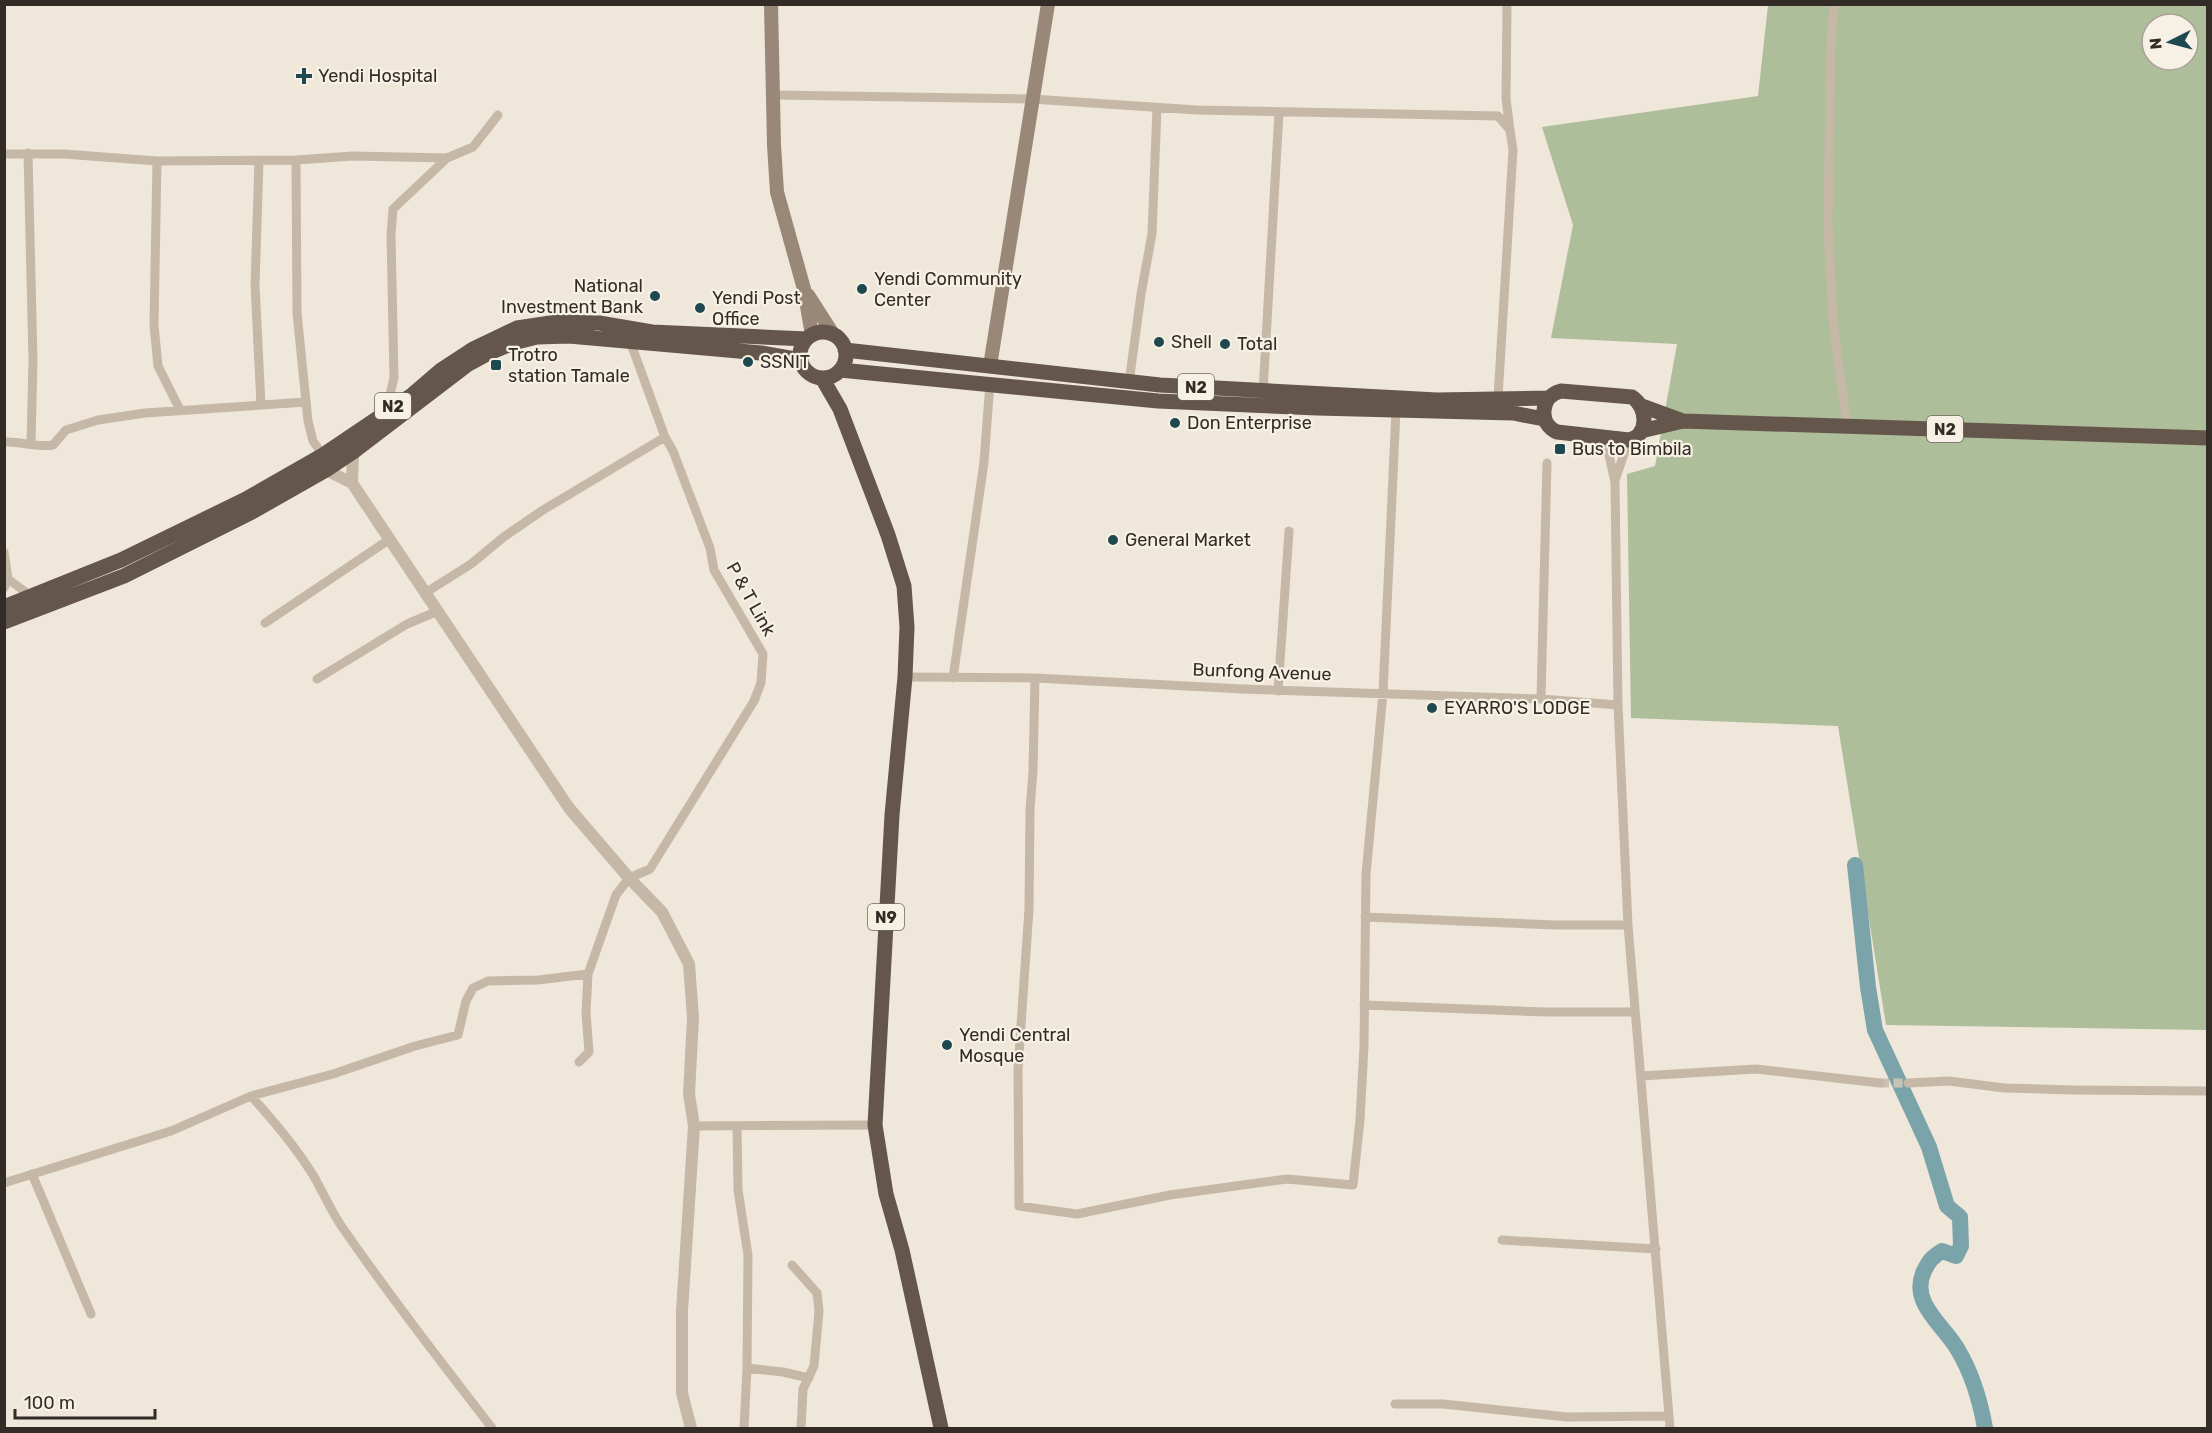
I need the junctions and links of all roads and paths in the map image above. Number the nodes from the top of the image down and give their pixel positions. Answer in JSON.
{"nodes":[{"id":1,"x":771,"y":4,"type":"edge"},
{"id":2,"x":1048,"y":4,"type":"edge"},
{"id":3,"x":1507,"y":4,"type":"edge"},
{"id":4,"x":1834,"y":4,"type":"edge"},
{"id":5,"x":774,"y":95,"type":"junction"},
{"id":6,"x":1032,"y":99,"type":"junction"},
{"id":7,"x":1157,"y":108,"type":"junction"},
{"id":8,"x":1279,"y":111,"type":"junction"},
{"id":9,"x":498,"y":115,"type":"dead end"},
{"id":10,"x":1510,"y":130,"type":"junction"},
{"id":11,"x":28,"y":153,"type":"junction"},
{"id":12,"x":4,"y":154,"type":"edge"},
{"id":13,"x":447,"y":158,"type":"junction"},
{"id":14,"x":296,"y":160,"type":"junction"},
{"id":15,"x":157,"y":161,"type":"junction"},
{"id":16,"x":260,"y":161,"type":"junction"},
{"id":17,"x":804,"y":289,"type":"junction"},
{"id":18,"x":833,"y":334,"type":"junction"},
{"id":19,"x":809,"y":337,"type":"junction"},
{"id":20,"x":630,"y":341,"type":"junction"},
{"id":21,"x":845,"y":350,"type":"junction"},
{"id":22,"x":801,"y":360,"type":"junction"},
{"id":23,"x":990,"y":366,"type":"junction"},
{"id":24,"x":832,"y":374,"type":"junction"},
{"id":25,"x":990,"y":383,"type":"junction"},
{"id":26,"x":1129,"y":383,"type":"junction"},
{"id":27,"x":1263,"y":392,"type":"junction"},
{"id":28,"x":1498,"y":398,"type":"junction"},
{"id":29,"x":1548,"y":398,"type":"junction"},
{"id":30,"x":306,"y":402,"type":"junction"},
{"id":31,"x":261,"y":405,"type":"junction"},
{"id":32,"x":1642,"y":406,"type":"junction"},
{"id":33,"x":180,"y":410,"type":"junction"},
{"id":34,"x":386,"y":410,"type":"junction"},
{"id":35,"x":1396,"y":410,"type":"junction"},
{"id":36,"x":1544,"y":419,"type":"junction"},
{"id":37,"x":1683,"y":421,"type":"junction"},
{"id":38,"x":1847,"y":426,"type":"junction"},
{"id":39,"x":1635,"y":435,"type":"junction"},
{"id":40,"x":665,"y":437,"type":"junction"},
{"id":41,"x":1605,"y":437,"type":"junction"},
{"id":42,"x":2208,"y":438,"type":"edge"},
{"id":43,"x":4,"y":442,"type":"edge"},
{"id":44,"x":31,"y":444,"type":"junction"},
{"id":45,"x":353,"y":452,"type":"junction"},
{"id":46,"x":1547,"y":463,"type":"dead end"},
{"id":47,"x":327,"y":464,"type":"junction"},
{"id":48,"x":1615,"y":482,"type":"junction"},
{"id":49,"x":352,"y":483,"type":"junction"},
{"id":50,"x":1289,"y":531,"type":"dead end"},
{"id":51,"x":390,"y":539,"type":"junction"},
{"id":52,"x":4,"y":552,"type":"edge"},
{"id":53,"x":7,"y":584,"type":"edge"},
{"id":54,"x":425,"y":593,"type":"junction"},
{"id":55,"x":31,"y":596,"type":"junction"},
{"id":56,"x":4,"y":607,"type":"edge"},
{"id":57,"x":438,"y":611,"type":"junction"},
{"id":58,"x":4,"y":622,"type":"edge"},
{"id":59,"x":265,"y":623,"type":"dead end"},
{"id":60,"x":905,"y":676,"type":"junction"},
{"id":61,"x":953,"y":678,"type":"junction"},
{"id":62,"x":1035,"y":678,"type":"junction"},
{"id":63,"x":317,"y":679,"type":"dead end"},
{"id":64,"x":1278,"y":690,"type":"junction"},
{"id":65,"x":1383,"y":693,"type":"junction"},
{"id":66,"x":1541,"y":699,"type":"junction"},
{"id":67,"x":1618,"y":705,"type":"junction"},
{"id":68,"x":628,"y":878,"type":"junction"},
{"id":69,"x":1365,"y":916,"type":"junction"},
{"id":70,"x":1628,"y":925,"type":"junction"},
{"id":71,"x":588,"y":974,"type":"junction"},
{"id":72,"x":1364,"y":1005,"type":"junction"},
{"id":73,"x":1635,"y":1012,"type":"junction"},
{"id":74,"x":579,"y":1062,"type":"dead end"},
{"id":75,"x":1641,"y":1076,"type":"junction"},
{"id":76,"x":1880,"y":1083,"type":"tunnel mouth"},
{"id":77,"x":1908,"y":1083,"type":"tunnel mouth"},
{"id":78,"x":2208,"y":1092,"type":"edge"},
{"id":79,"x":251,"y":1096,"type":"junction"},
{"id":80,"x":875,"y":1125,"type":"junction"},
{"id":81,"x":694,"y":1126,"type":"junction"},
{"id":82,"x":737,"y":1126,"type":"junction"},
{"id":83,"x":32,"y":1174,"type":"junction"},
{"id":84,"x":4,"y":1184,"type":"edge"},
{"id":85,"x":1502,"y":1240,"type":"dead end"},
{"id":86,"x":1656,"y":1249,"type":"junction"},
{"id":87,"x":792,"y":1264,"type":"dead end"},
{"id":88,"x":91,"y":1314,"type":"dead end"},
{"id":89,"x":747,"y":1368,"type":"junction"},
{"id":90,"x":808,"y":1378,"type":"junction"},
{"id":91,"x":1395,"y":1404,"type":"dead end"},
{"id":92,"x":1669,"y":1416,"type":"junction"},
{"id":93,"x":492,"y":1428,"type":"edge"},
{"id":94,"x":691,"y":1428,"type":"edge"},
{"id":95,"x":744,"y":1428,"type":"edge"},
{"id":96,"x":801,"y":1428,"type":"edge"},
{"id":97,"x":941,"y":1428,"type":"edge"},
{"id":98,"x":1670,"y":1428,"type":"edge"}],
"edges":[{"from":1,"to":5,"type":"main road"},
{"from":2,"to":6,"type":"main road"},
{"from":3,"to":10,"type":"street"},
{"from":4,"to":38,"type":"street"},
{"from":5,"to":6,"type":"street"},
{"from":5,"to":17,"type":"main road"},
{"from":6,"to":7,"type":"street"},
{"from":6,"to":23,"type":"main road"},
{"from":7,"to":8,"type":"street"},
{"from":7,"to":26,"type":"street"},
{"from":8,"to":10,"type":"street"},
{"from":8,"to":27,"type":"street"},
{"from":9,"to":13,"type":"street"},
{"from":10,"to":28,"type":"street"},
{"from":11,"to":12,"type":"street"},
{"from":11,"to":15,"type":"street"},
{"from":11,"to":44,"type":"street"},
{"from":13,"to":14,"type":"street"},
{"from":13,"to":34,"type":"street"},
{"from":14,"to":16,"type":"street"},
{"from":14,"to":30,"type":"street"},
{"from":15,"to":16,"type":"street"},
{"from":15,"to":33,"type":"street"},
{"from":16,"to":31,"type":"street"},
{"from":17,"to":18,"type":"main road"},
{"from":17,"to":19,"type":"main road"},
{"from":18,"to":19,"type":"highway"},
{"from":18,"to":21,"type":"highway"},
{"from":19,"to":22,"type":"highway"},
{"from":19,"to":34,"type":"highway","number":"N2"},
{"from":20,"to":22,"type":"highway","number":"N2"},
{"from":20,"to":40,"type":"street","name":"P & T Link"},
{"from":20,"to":45,"type":"highway","number":"N2"},
{"from":21,"to":23,"type":"highway","number":"N2"},
{"from":21,"to":24,"type":"highway"},
{"from":22,"to":24,"type":"highway"},
{"from":23,"to":26,"type":"highway","number":"N2"},
{"from":24,"to":25,"type":"highway","number":"N2"},
{"from":24,"to":60,"type":"highway","number":"N9"},
{"from":25,"to":35,"type":"highway","number":"N2"},
{"from":25,"to":61,"type":"street"},
{"from":26,"to":27,"type":"highway","number":"N2"},
{"from":27,"to":28,"type":"highway","number":"N2"},
{"from":28,"to":29,"type":"highway","number":"N2"},
{"from":29,"to":32,"type":"highway"},
{"from":29,"to":36,"type":"highway"},
{"from":30,"to":31,"type":"street"},
{"from":30,"to":47,"type":"street"},
{"from":31,"to":33,"type":"street"},
{"from":32,"to":37,"type":"highway","number":"N2"},
{"from":32,"to":39,"type":"highway"},
{"from":33,"to":44,"type":"street"},
{"from":34,"to":47,"type":"highway","number":"N2"},
{"from":35,"to":36,"type":"highway","number":"N2"},
{"from":35,"to":65,"type":"street"},
{"from":36,"to":41,"type":"highway"},
{"from":37,"to":38,"type":"highway","number":"N2"},
{"from":37,"to":39,"type":"highway","number":"N2"},
{"from":38,"to":42,"type":"highway","number":"N2"},
{"from":39,"to":41,"type":"highway"},
{"from":39,"to":48,"type":"street"},
{"from":40,"to":54,"type":"street"},
{"from":40,"to":68,"type":"street","name":"P & T Link"},
{"from":41,"to":48,"type":"street"},
{"from":43,"to":44,"type":"street"},
{"from":45,"to":47,"type":"highway","number":"N2"},
{"from":45,"to":49,"type":"street"},
{"from":46,"to":66,"type":"street"},
{"from":47,"to":49,"type":"street"},
{"from":47,"to":55,"type":"highway","number":"N2"},
{"from":47,"to":58,"type":"highway","number":"N2"},
{"from":48,"to":67,"type":"street"},
{"from":49,"to":51,"type":"street"},
{"from":50,"to":64,"type":"street"},
{"from":51,"to":54,"type":"street"},
{"from":51,"to":59,"type":"street"},
{"from":52,"to":53,"type":"street"},
{"from":53,"to":55,"type":"street"},
{"from":54,"to":57,"type":"street"},
{"from":55,"to":56,"type":"highway","number":"N2"},
{"from":57,"to":63,"type":"street"},
{"from":57,"to":68,"type":"street"},
{"from":60,"to":61,"type":"street","name":"Bunfong Avenue"},
{"from":60,"to":80,"type":"highway","number":"N9"},
{"from":61,"to":62,"type":"street","name":"Bunfong Avenue"},
{"from":62,"to":64,"type":"street","name":"Bunfong Avenue"},
{"from":62,"to":72,"type":"street"},
{"from":64,"to":65,"type":"street","name":"Bunfong Avenue"},
{"from":65,"to":66,"type":"street","name":"Bunfong Avenue"},
{"from":65,"to":69,"type":"street"},
{"from":66,"to":67,"type":"street","name":"Bunfong Avenue"},
{"from":67,"to":70,"type":"street"},
{"from":68,"to":71,"type":"street"},
{"from":68,"to":81,"type":"street"},
{"from":69,"to":70,"type":"street"},
{"from":69,"to":72,"type":"street"},
{"from":70,"to":73,"type":"street"},
{"from":71,"to":74,"type":"street"},
{"from":71,"to":79,"type":"street"},
{"from":72,"to":73,"type":"street"},
{"from":73,"to":75,"type":"street"},
{"from":75,"to":76,"type":"street"},
{"from":75,"to":86,"type":"street"},
{"from":77,"to":78,"type":"street"},
{"from":79,"to":83,"type":"street"},
{"from":79,"to":93,"type":"street"},
{"from":80,"to":82,"type":"street"},
{"from":80,"to":97,"type":"highway","number":"N9"},
{"from":81,"to":82,"type":"street"},
{"from":81,"to":94,"type":"street"},
{"from":82,"to":89,"type":"street"},
{"from":83,"to":84,"type":"street"},
{"from":83,"to":88,"type":"street"},
{"from":85,"to":86,"type":"street"},
{"from":86,"to":92,"type":"street"},
{"from":87,"to":90,"type":"street"},
{"from":89,"to":90,"type":"street"},
{"from":89,"to":95,"type":"street"},
{"from":90,"to":96,"type":"street"},
{"from":91,"to":92,"type":"street"},
{"from":92,"to":98,"type":"street"}]}
